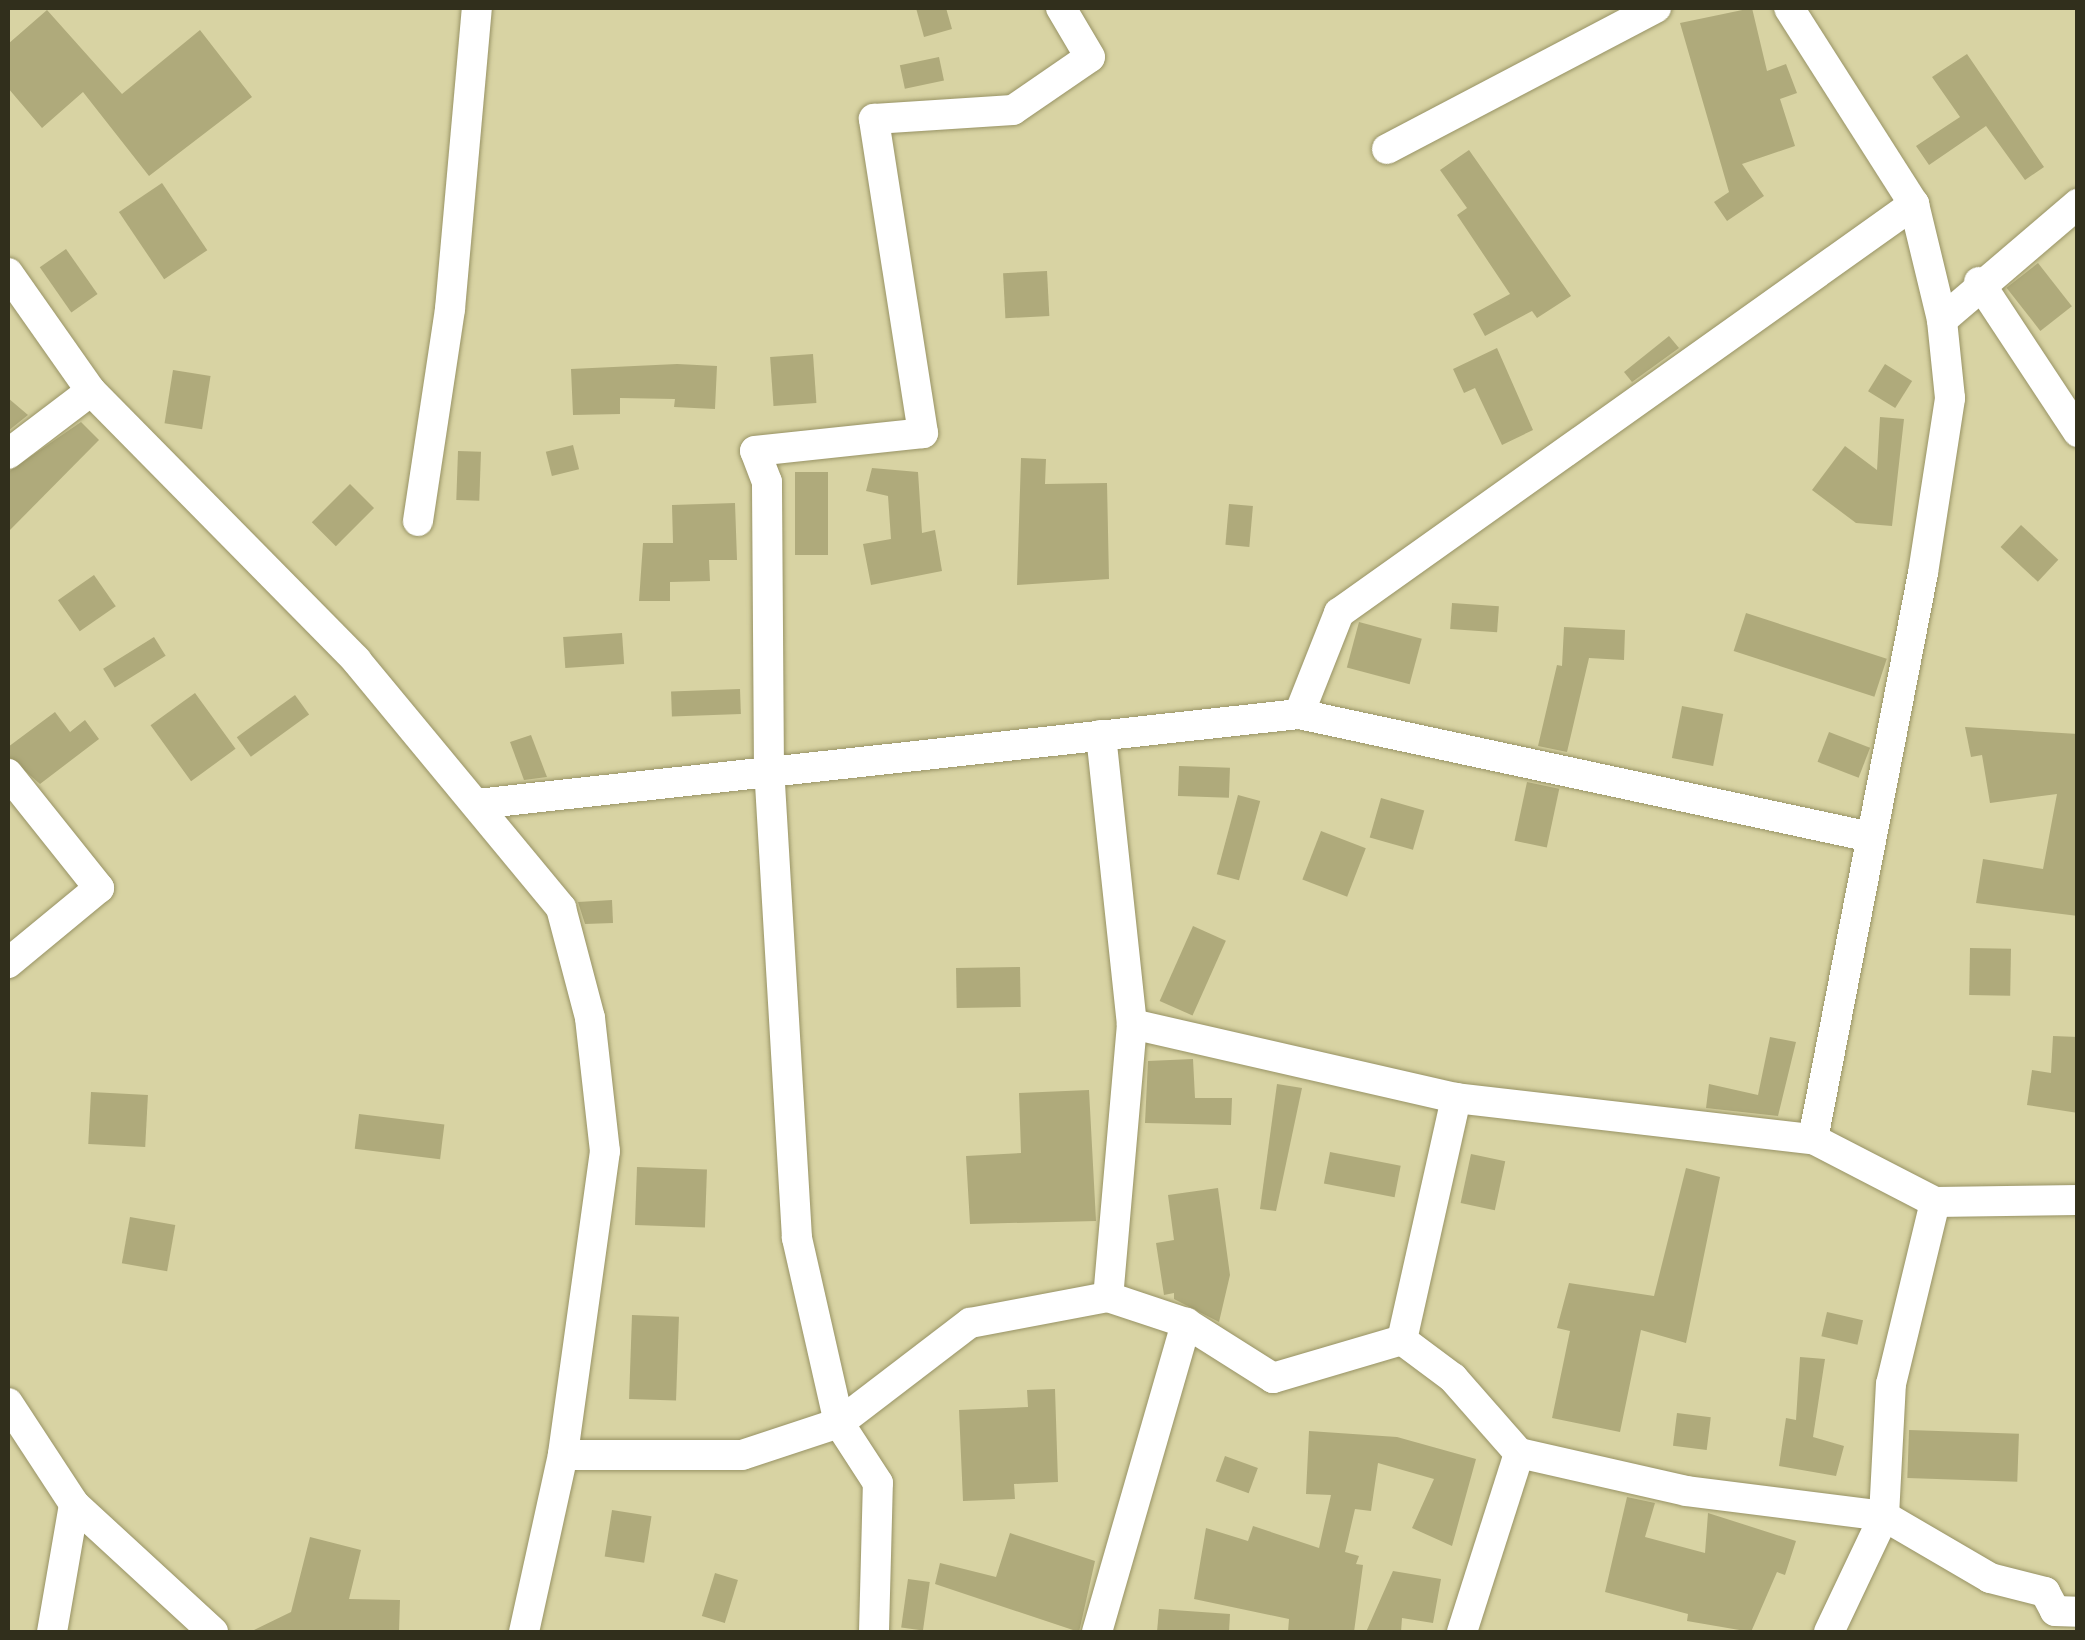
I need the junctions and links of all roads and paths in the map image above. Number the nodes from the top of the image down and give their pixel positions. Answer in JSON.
{"nodes":[{"id":1,"x":477,"y":8,"type":"edge"},
{"id":2,"x":1060,"y":8,"type":"edge"},
{"id":3,"x":1656,"y":8,"type":"edge"},
{"id":4,"x":1789,"y":8,"type":"edge"},
{"id":5,"x":1387,"y":150,"type":"dead end"},
{"id":6,"x":1914,"y":204,"type":"junction"},
{"id":7,"x":2078,"y":204,"type":"edge"},
{"id":8,"x":8,"y":273,"type":"edge"},
{"id":9,"x":1978,"y":282,"type":"junction"},
{"id":10,"x":1942,"y":320,"type":"junction"},
{"id":11,"x":91,"y":390,"type":"junction"},
{"id":12,"x":2078,"y":432,"type":"edge"},
{"id":13,"x":8,"y":454,"type":"edge"},
{"id":14,"x":418,"y":521,"type":"dead end"},
{"id":15,"x":1300,"y":714,"type":"junction"},
{"id":16,"x":1101,"y":735,"type":"junction"},
{"id":17,"x":768,"y":773,"type":"junction"},
{"id":18,"x":8,"y":774,"type":"edge"},
{"id":19,"x":476,"y":804,"type":"junction"},
{"id":20,"x":1872,"y":837,"type":"junction"},
{"id":21,"x":8,"y":963,"type":"edge"},
{"id":22,"x":1132,"y":1024,"type":"junction"},
{"id":23,"x":1456,"y":1098,"type":"junction"},
{"id":24,"x":1814,"y":1138,"type":"junction"},
{"id":25,"x":2078,"y":1200,"type":"edge"},
{"id":26,"x":1936,"y":1202,"type":"junction"},
{"id":27,"x":1108,"y":1296,"type":"junction"},
{"id":28,"x":1186,"y":1323,"type":"junction"},
{"id":29,"x":1402,"y":1340,"type":"junction"},
{"id":30,"x":12,"y":1423,"type":"edge"},
{"id":31,"x":839,"y":1423,"type":"junction"},
{"id":32,"x":1520,"y":1453,"type":"junction"},
{"id":33,"x":563,"y":1455,"type":"junction"},
{"id":34,"x":74,"y":1504,"type":"junction"},
{"id":35,"x":1884,"y":1516,"type":"junction"},
{"id":36,"x":2078,"y":1612,"type":"edge"},
{"id":37,"x":52,"y":1632,"type":"edge"},
{"id":38,"x":213,"y":1632,"type":"edge"},
{"id":39,"x":524,"y":1632,"type":"edge"},
{"id":40,"x":874,"y":1632,"type":"edge"},
{"id":41,"x":1096,"y":1632,"type":"edge"},
{"id":42,"x":1462,"y":1632,"type":"edge"},
{"id":43,"x":1828,"y":1632,"type":"edge"}],
"edges":[{"from":1,"to":14,"type":"street"},
{"from":2,"to":17,"type":"street"},
{"from":3,"to":5,"type":"street"},
{"from":4,"to":6,"type":"street"},
{"from":6,"to":10,"type":"street"},
{"from":6,"to":15,"type":"street"},
{"from":7,"to":9,"type":"street"},
{"from":8,"to":11,"type":"street"},
{"from":9,"to":10,"type":"street"},
{"from":9,"to":12,"type":"street"},
{"from":10,"to":20,"type":"street"},
{"from":11,"to":13,"type":"street"},
{"from":11,"to":19,"type":"street"},
{"from":15,"to":16,"type":"street"},
{"from":15,"to":20,"type":"street"},
{"from":16,"to":17,"type":"street"},
{"from":16,"to":22,"type":"street"},
{"from":17,"to":19,"type":"street"},
{"from":17,"to":31,"type":"street"},
{"from":18,"to":21,"type":"street"},
{"from":19,"to":33,"type":"street"},
{"from":20,"to":24,"type":"street"},
{"from":22,"to":23,"type":"street"},
{"from":22,"to":27,"type":"street"},
{"from":23,"to":24,"type":"street"},
{"from":23,"to":29,"type":"street"},
{"from":24,"to":26,"type":"street"},
{"from":25,"to":26,"type":"street"},
{"from":26,"to":35,"type":"street"},
{"from":27,"to":28,"type":"street"},
{"from":27,"to":31,"type":"street"},
{"from":28,"to":29,"type":"street"},
{"from":28,"to":41,"type":"street"},
{"from":29,"to":32,"type":"street"},
{"from":30,"to":34,"type":"street"},
{"from":31,"to":33,"type":"street"},
{"from":31,"to":40,"type":"street"},
{"from":32,"to":35,"type":"street"},
{"from":32,"to":42,"type":"street"},
{"from":33,"to":39,"type":"street"},
{"from":34,"to":37,"type":"street"},
{"from":34,"to":38,"type":"street"},
{"from":35,"to":36,"type":"street"},
{"from":35,"to":43,"type":"street"}]}
